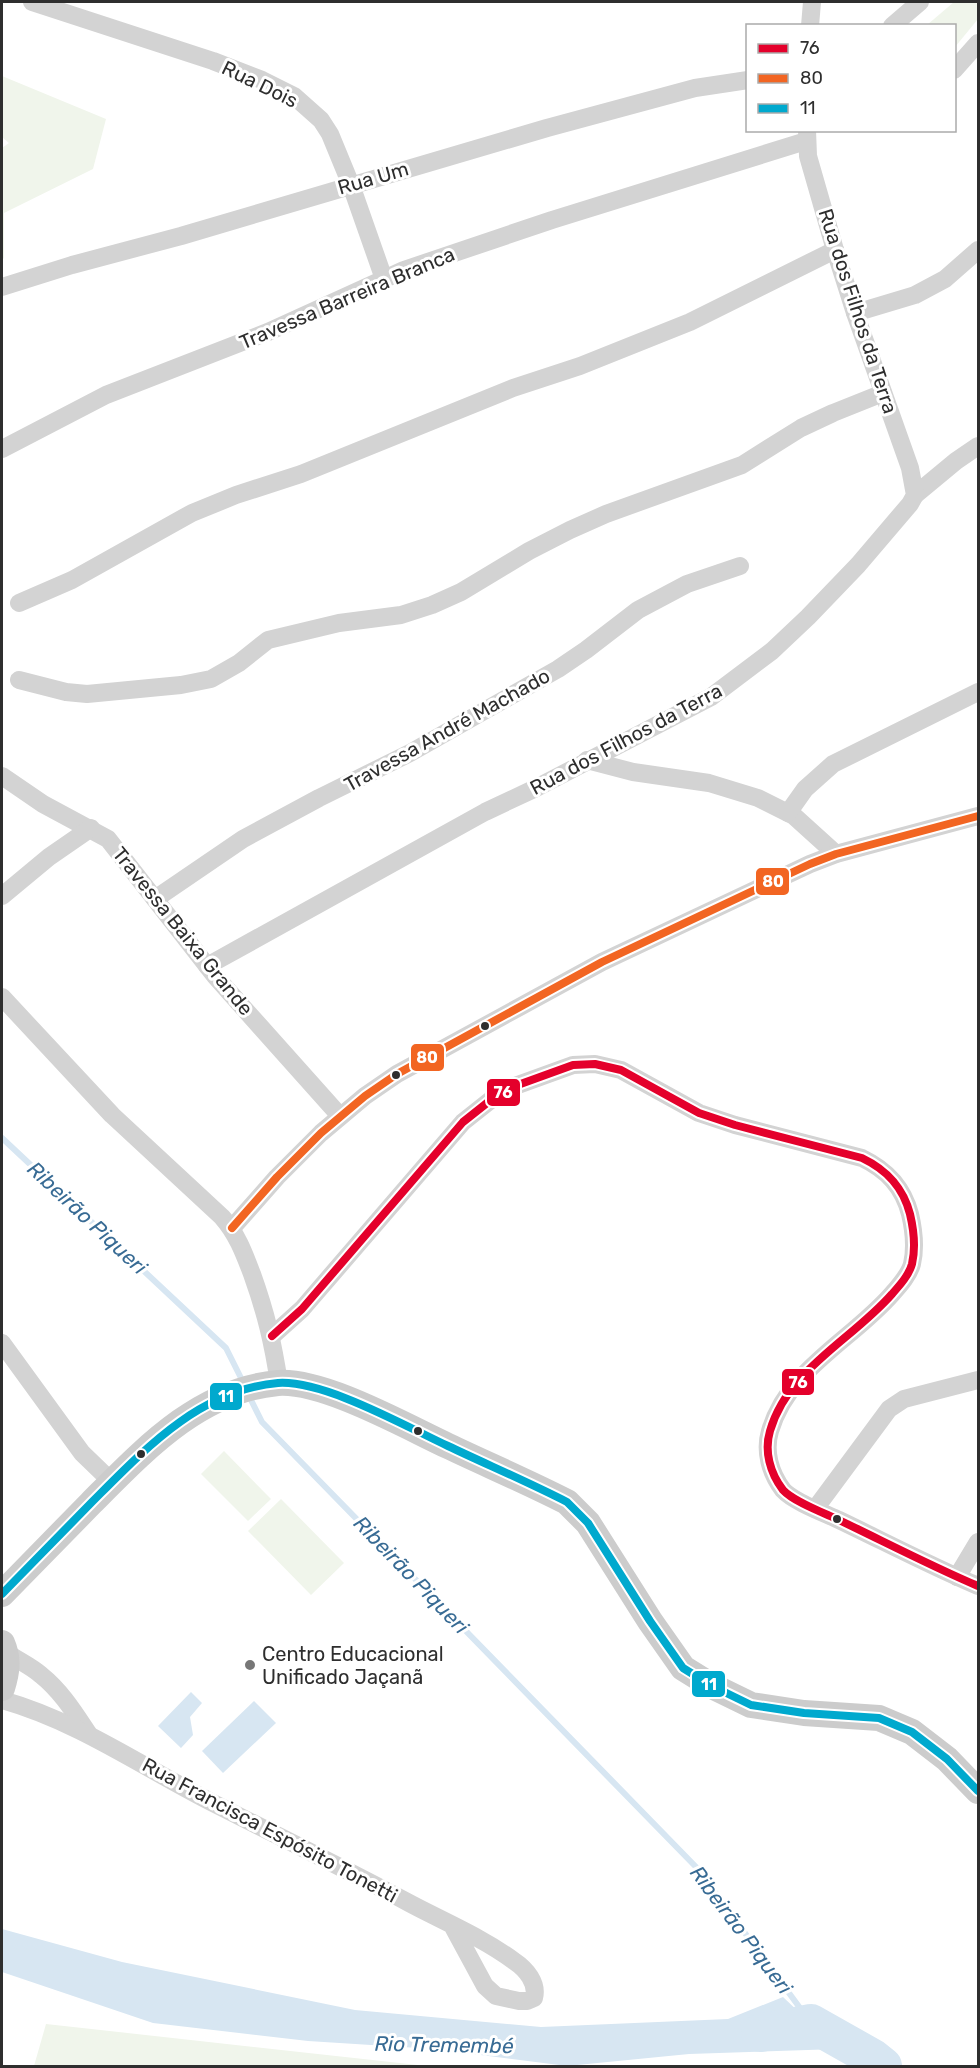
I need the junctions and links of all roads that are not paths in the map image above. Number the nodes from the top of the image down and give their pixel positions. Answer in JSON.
{"nodes":[{"id":1,"x":32,"y":2,"type":"edge"},
{"id":2,"x":812,"y":2,"type":"edge"},
{"id":3,"x":920,"y":2,"type":"edge"},
{"id":4,"x":810,"y":24,"type":"edge"},
{"id":5,"x":894,"y":24,"type":"edge"},
{"id":6,"x":978,"y":43,"type":"edge"},
{"id":7,"x":956,"y":68,"type":"edge"},
{"id":8,"x":746,"y":80,"type":"edge"},
{"id":9,"x":807,"y":136,"type":"edge"},
{"id":10,"x":351,"y":185,"type":"junction"},
{"id":11,"x":835,"y":250,"type":"junction"},
{"id":12,"x":978,"y":250,"type":"edge"},
{"id":13,"x":384,"y":279,"type":"junction"},
{"id":14,"x":2,"y":288,"type":"edge"},
{"id":15,"x":855,"y":313,"type":"junction"},
{"id":16,"x":883,"y":393,"type":"junction"},
{"id":17,"x":978,"y":447,"type":"edge"},
{"id":18,"x":2,"y":449,"type":"edge"},
{"id":19,"x":915,"y":495,"type":"junction"},
{"id":20,"x":740,"y":566,"type":"dead end"},
{"id":21,"x":20,"y":603,"type":"dead end"},
{"id":22,"x":19,"y":680,"type":"dead end"},
{"id":23,"x":978,"y":692,"type":"edge"},
{"id":24,"x":586,"y":760,"type":"junction"},
{"id":25,"x":2,"y":776,"type":"edge"},
{"id":26,"x":788,"y":813,"type":"junction"},
{"id":27,"x":978,"y":816,"type":"edge"},
{"id":28,"x":91,"y":828,"type":"junction"},
{"id":29,"x":836,"y":854,"type":"junction"},
{"id":30,"x":2,"y":896,"type":"edge"},
{"id":31,"x":155,"y":899,"type":"junction"},
{"id":32,"x":207,"y":966,"type":"junction"},
{"id":33,"x":2,"y":997,"type":"edge"},
{"id":34,"x":340,"y":1116,"type":"junction"},
{"id":35,"x":232,"y":1228,"type":"junction"},
{"id":36,"x":272,"y":1336,"type":"junction"},
{"id":37,"x":2,"y":1343,"type":"edge"},
{"id":38,"x":978,"y":1380,"type":"edge"},
{"id":39,"x":274,"y":1384,"type":"junction"},
{"id":40,"x":112,"y":1482,"type":"junction"},
{"id":41,"x":815,"y":1509,"type":"junction"},
{"id":42,"x":978,"y":1542,"type":"edge"},
{"id":43,"x":957,"y":1576,"type":"junction"},
{"id":44,"x":978,"y":1586,"type":"edge"},
{"id":45,"x":2,"y":1594,"type":"edge"},
{"id":46,"x":4,"y":1648,"type":"edge"},
{"id":47,"x":2,"y":1688,"type":"edge"},
{"id":48,"x":2,"y":1700,"type":"edge"},
{"id":49,"x":88,"y":1733,"type":"junction"},
{"id":50,"x":978,"y":1791,"type":"edge"},
{"id":51,"x":452,"y":1925,"type":"junction"}],
"edges":[{"from":1,"to":10,"type":"street","name":"Rua Dois"},
{"from":2,"to":4,"type":"street"},
{"from":3,"to":5,"type":"street"},
{"from":6,"to":7,"type":"street"},
{"from":8,"to":10,"type":"street","name":"Rua Um"},
{"from":9,"to":11,"type":"street","name":"Rua dos Filhos da Terra"},
{"from":9,"to":13,"type":"street","name":"Travessa Barreira Branca"},
{"from":10,"to":13,"type":"street","name":"Rua Dois"},
{"from":10,"to":14,"type":"street","name":"Rua Um"},
{"from":11,"to":15,"type":"street","name":"Rua dos Filhos da Terra"},
{"from":11,"to":21,"type":"street"},
{"from":12,"to":15,"type":"street"},
{"from":13,"to":18,"type":"street","name":"Travessa Barreira Branca"},
{"from":15,"to":16,"type":"street","name":"Rua dos Filhos da Terra"},
{"from":16,"to":19,"type":"street","name":"Rua dos Filhos da Terra"},
{"from":16,"to":22,"type":"street"},
{"from":17,"to":19,"type":"street"},
{"from":19,"to":24,"type":"street","name":"Rua dos Filhos da Terra"},
{"from":20,"to":31,"type":"street","name":"Travessa André Machado"},
{"from":23,"to":26,"type":"street"},
{"from":24,"to":26,"type":"street"},
{"from":24,"to":32,"type":"street","name":"Rua dos Filhos da Terra"},
{"from":25,"to":28,"type":"street","name":"Travessa Baixa Grande"},
{"from":26,"to":29,"type":"street"},
{"from":27,"to":29,"type":"street"},
{"from":28,"to":30,"type":"street"},
{"from":28,"to":31,"type":"street","name":"Travessa Baixa Grande"},
{"from":29,"to":34,"type":"street"},
{"from":31,"to":32,"type":"street","name":"Travessa Baixa Grande"},
{"from":32,"to":34,"type":"street","name":"Travessa Baixa Grande"},
{"from":33,"to":35,"type":"street"},
{"from":34,"to":35,"type":"street"},
{"from":35,"to":36,"type":"street"},
{"from":36,"to":39,"type":"street"},
{"from":36,"to":41,"type":"street"},
{"from":37,"to":40,"type":"street"},
{"from":38,"to":41,"type":"street"},
{"from":39,"to":40,"type":"street"},
{"from":39,"to":50,"type":"street"},
{"from":40,"to":45,"type":"street"},
{"from":41,"to":43,"type":"street"},
{"from":42,"to":43,"type":"street"},
{"from":43,"to":44,"type":"street"},
{"from":46,"to":47,"type":"street"},
{"from":46,"to":49,"type":"street"},
{"from":48,"to":49,"type":"street","name":"Rua Francisca Espósito Tonetti"},
{"from":49,"to":51,"type":"street","name":"Rua Francisca Espósito Tonetti"},
{"from":51,"to":51,"type":"street","name":"Rua Francisca Espósito Tonetti"}]}
